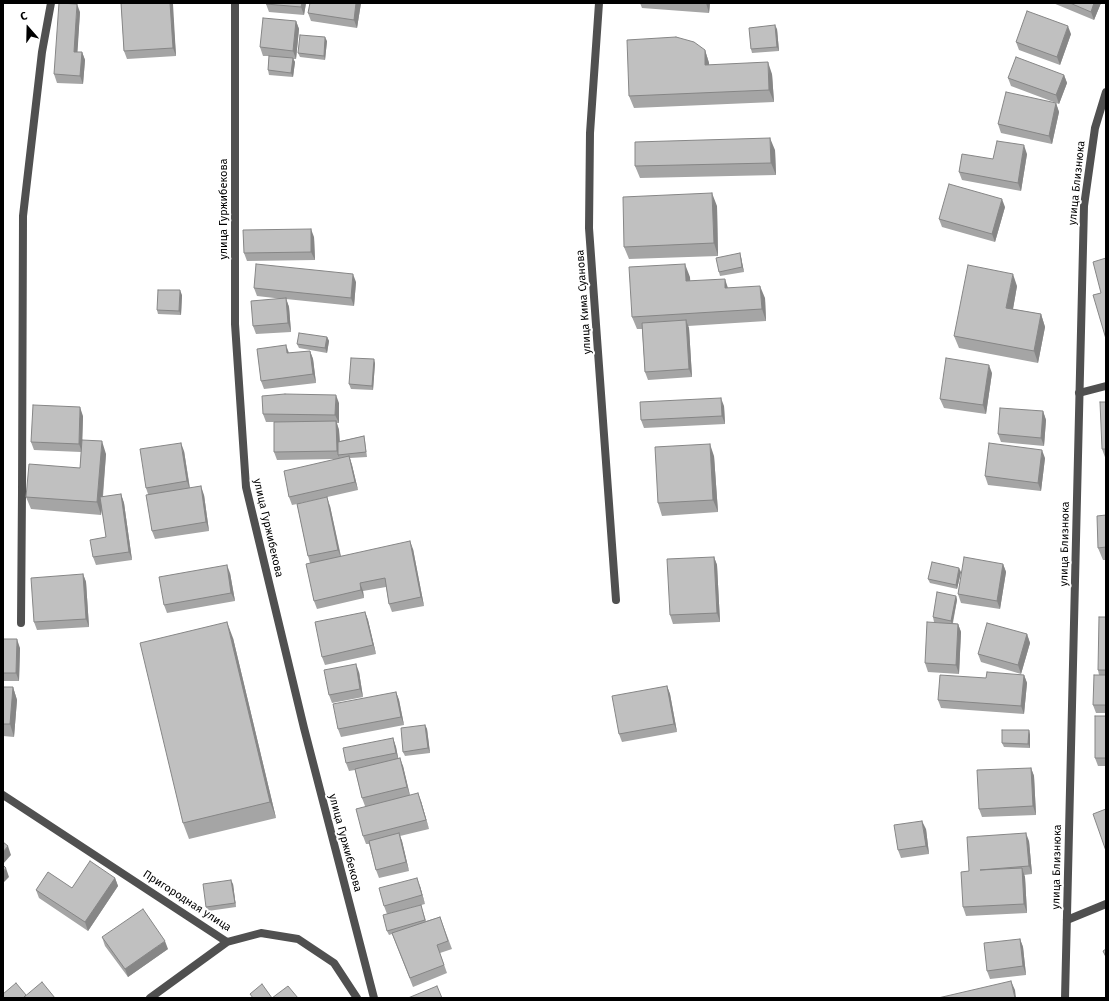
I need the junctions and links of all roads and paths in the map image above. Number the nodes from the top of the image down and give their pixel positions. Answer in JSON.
{"nodes":[{"id":1,"x":52,"y":3,"type":"edge"},
{"id":2,"x":235,"y":3,"type":"edge"},
{"id":3,"x":599,"y":3,"type":"edge"},
{"id":4,"x":1106,"y":92,"type":"edge"},
{"id":5,"x":1106,"y":386,"type":"edge"},
{"id":6,"x":1079,"y":392,"type":"junction"},
{"id":7,"x":616,"y":600,"type":"dead end"},
{"id":8,"x":21,"y":623,"type":"dead end"},
{"id":9,"x":3,"y":795,"type":"edge"},
{"id":10,"x":1106,"y":904,"type":"edge"},
{"id":11,"x":1067,"y":920,"type":"junction"},
{"id":12,"x":227,"y":942,"type":"junction"},
{"id":13,"x":150,"y":998,"type":"edge"},
{"id":14,"x":357,"y":998,"type":"edge"},
{"id":15,"x":374,"y":998,"type":"edge"},
{"id":16,"x":1065,"y":998,"type":"edge"}],
"edges":[{"from":1,"to":8,"type":"street"},
{"from":2,"to":15,"type":"street","name":"улица Гуржибекова"},
{"from":3,"to":7,"type":"street","name":"улица Кима Суанова"},
{"from":4,"to":6,"type":"street","name":"улица Близнюка"},
{"from":5,"to":6,"type":"street"},
{"from":6,"to":11,"type":"street","name":"улица Близнюка"},
{"from":9,"to":12,"type":"street","name":"Пригородная улица"},
{"from":10,"to":11,"type":"street"},
{"from":11,"to":16,"type":"street","name":"улица Близнюка"},
{"from":12,"to":13,"type":"street"},
{"from":12,"to":14,"type":"street","name":"Пригородная улица"}]}
